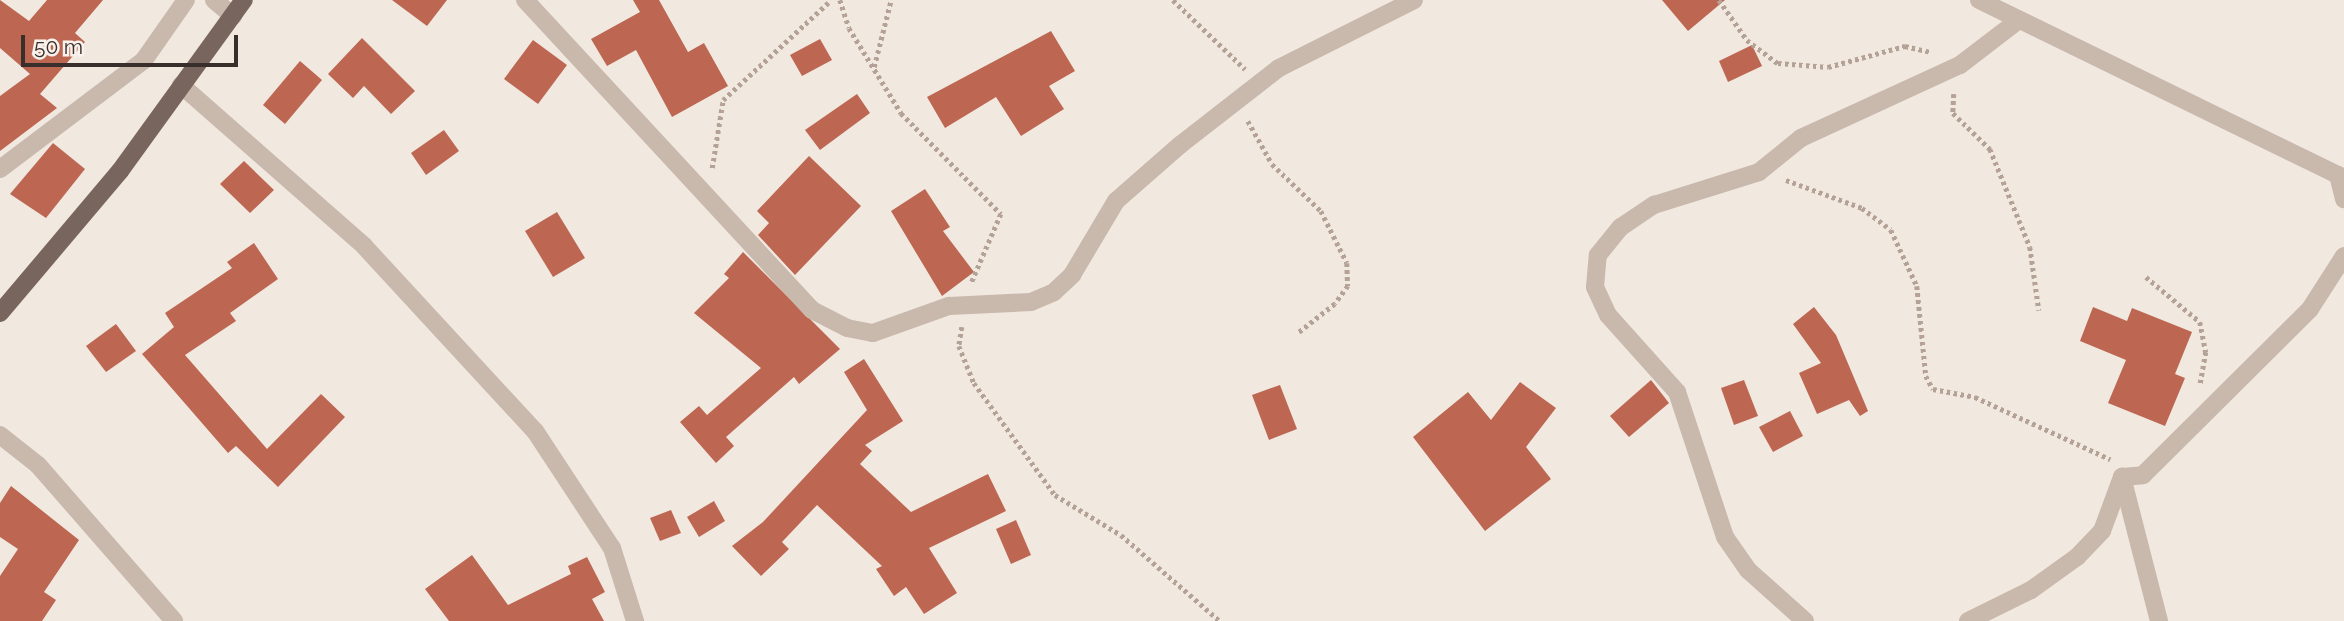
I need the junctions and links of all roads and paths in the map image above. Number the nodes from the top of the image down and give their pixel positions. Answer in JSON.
{"nodes":[{"id":1,"x":186,"y":0,"type":"edge"},
{"id":2,"x":214,"y":0,"type":"edge"},
{"id":3,"x":244,"y":0,"type":"edge"},
{"id":4,"x":525,"y":0,"type":"edge"},
{"id":5,"x":831,"y":0,"type":"edge"},
{"id":6,"x":840,"y":0,"type":"edge"},
{"id":7,"x":891,"y":0,"type":"edge"},
{"id":8,"x":1172,"y":0,"type":"edge"},
{"id":9,"x":1415,"y":0,"type":"edge"},
{"id":10,"x":1719,"y":0,"type":"edge"},
{"id":11,"x":1979,"y":0,"type":"edge"},
{"id":12,"x":233,"y":16,"type":"junction"},
{"id":13,"x":2016,"y":22,"type":"junction"},
{"id":14,"x":1960,"y":65,"type":"junction"},
{"id":15,"x":874,"y":68,"type":"junction"},
{"id":16,"x":181,"y":85,"type":"junction"},
{"id":17,"x":1256,"y":88,"type":"junction"},
{"id":18,"x":0,"y":169,"type":"edge"},
{"id":19,"x":1759,"y":172,"type":"junction"},
{"id":20,"x":2341,"y":177,"type":"edge"},
{"id":21,"x":707,"y":196,"type":"junction"},
{"id":22,"x":2344,"y":199,"type":"edge"},
{"id":23,"x":2344,"y":256,"type":"edge"},
{"id":24,"x":2146,"y":277,"type":"dead end"},
{"id":25,"x":964,"y":305,"type":"junction"},
{"id":26,"x":2039,"y":310,"type":"dead end"},
{"id":27,"x":0,"y":313,"type":"edge"},
{"id":28,"x":1297,"y":334,"type":"dead end"},
{"id":29,"x":2202,"y":414,"type":"junction"},
{"id":30,"x":0,"y":435,"type":"edge"},
{"id":31,"x":2143,"y":475,"type":"junction"},
{"id":32,"x":2122,"y":477,"type":"junction"},
{"id":33,"x":174,"y":621,"type":"edge"},
{"id":34,"x":635,"y":621,"type":"edge"},
{"id":35,"x":1220,"y":621,"type":"edge"},
{"id":36,"x":1805,"y":621,"type":"edge"},
{"id":37,"x":1968,"y":621,"type":"edge"},
{"id":38,"x":2159,"y":621,"type":"edge"}],
"edges":[{"from":1,"to":18,"type":"street"},
{"from":2,"to":12,"type":"street"},
{"from":3,"to":12,"type":"main road"},
{"from":4,"to":21,"type":"street"},
{"from":5,"to":21,"type":"path"},
{"from":6,"to":15,"type":"path"},
{"from":7,"to":15,"type":"path"},
{"from":8,"to":17,"type":"path"},
{"from":9,"to":17,"type":"street"},
{"from":10,"to":14,"type":"path"},
{"from":11,"to":13,"type":"street"},
{"from":12,"to":16,"type":"main road"},
{"from":13,"to":14,"type":"street"},
{"from":13,"to":20,"type":"street"},
{"from":14,"to":19,"type":"street"},
{"from":14,"to":26,"type":"path"},
{"from":15,"to":25,"type":"path"},
{"from":16,"to":27,"type":"main road"},
{"from":16,"to":34,"type":"street"},
{"from":17,"to":25,"type":"street"},
{"from":17,"to":28,"type":"path"},
{"from":19,"to":31,"type":"path"},
{"from":19,"to":36,"type":"street"},
{"from":20,"to":22,"type":"street"},
{"from":21,"to":25,"type":"street"},
{"from":23,"to":29,"type":"street"},
{"from":24,"to":29,"type":"path"},
{"from":25,"to":35,"type":"path"},
{"from":29,"to":31,"type":"street"},
{"from":30,"to":33,"type":"street"},
{"from":31,"to":32,"type":"street"},
{"from":32,"to":37,"type":"street"},
{"from":32,"to":38,"type":"street"}]}
